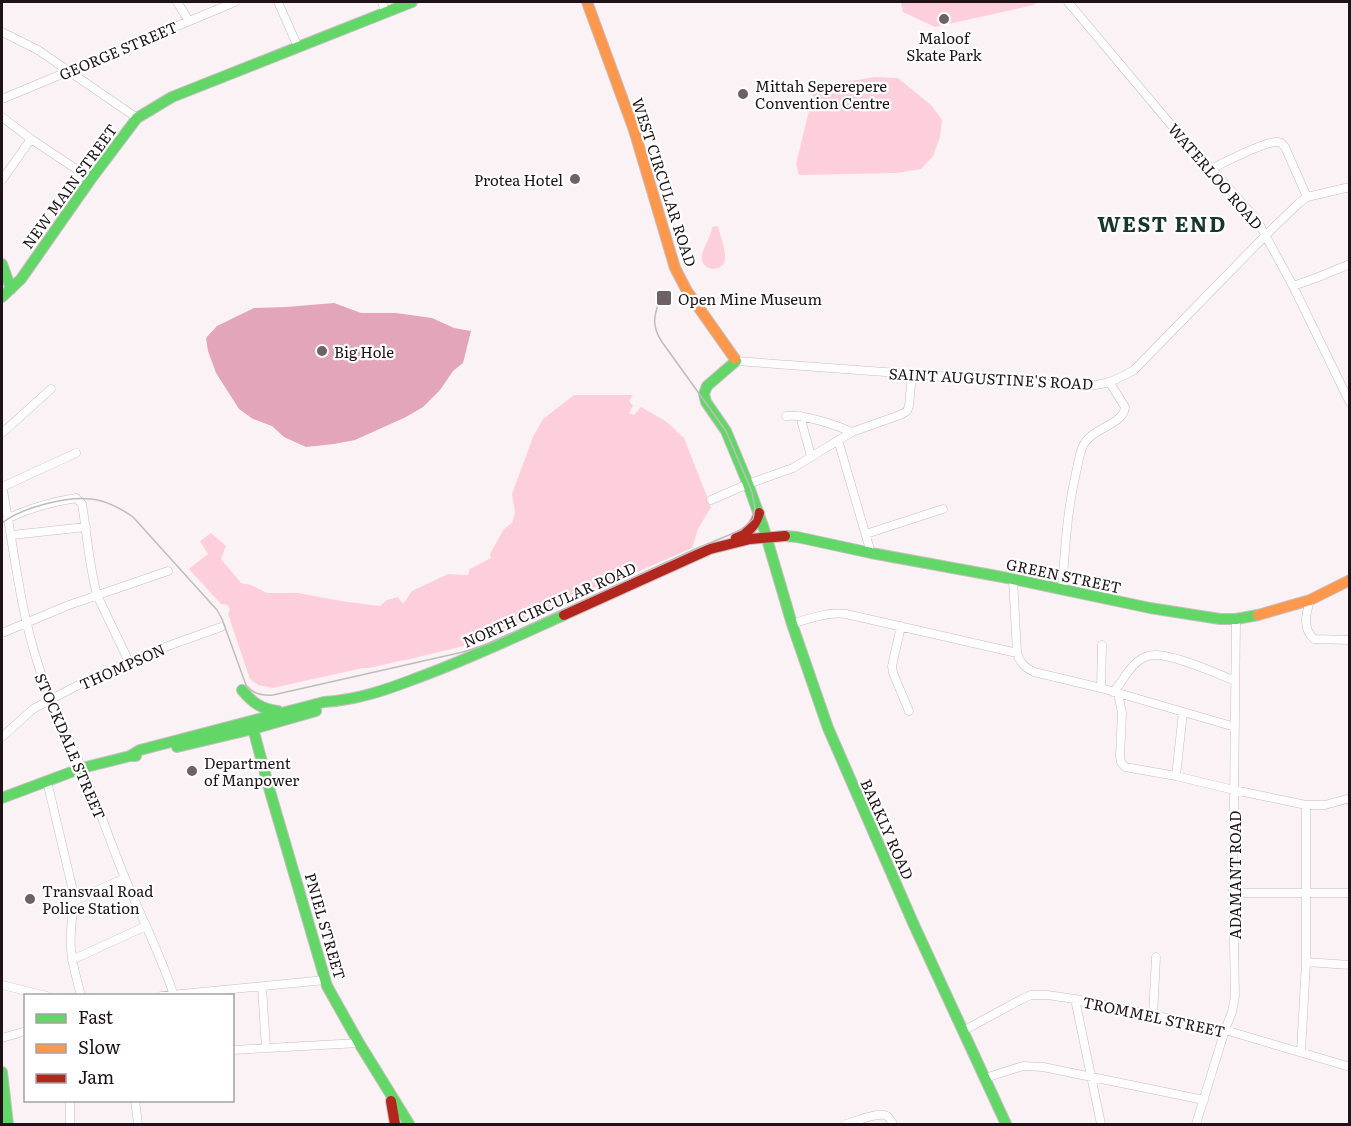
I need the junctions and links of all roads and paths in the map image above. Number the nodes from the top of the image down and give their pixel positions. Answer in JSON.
{"nodes":[{"id":1,"x":177,"y":2,"type":"edge"},
{"id":2,"x":235,"y":2,"type":"edge"},
{"id":3,"x":278,"y":2,"type":"edge"},
{"id":4,"x":412,"y":2,"type":"edge"},
{"id":5,"x":587,"y":2,"type":"edge"},
{"id":6,"x":1068,"y":2,"type":"edge"},
{"id":7,"x":219,"y":5,"type":"edge"},
{"id":8,"x":384,"y":7,"type":"edge"},
{"id":9,"x":189,"y":21,"type":"junction"},
{"id":10,"x":2,"y":32,"type":"edge"},
{"id":11,"x":298,"y":47,"type":"junction"},
{"id":12,"x":68,"y":71,"type":"junction"},
{"id":13,"x":2,"y":99,"type":"edge"},
{"id":14,"x":2,"y":117,"type":"edge"},
{"id":15,"x":137,"y":118,"type":"junction"},
{"id":16,"x":31,"y":139,"type":"junction"},
{"id":17,"x":1211,"y":169,"type":"junction"},
{"id":18,"x":91,"y":179,"type":"junction"},
{"id":19,"x":2,"y":180,"type":"edge"},
{"id":20,"x":1350,"y":187,"type":"edge"},
{"id":21,"x":1307,"y":197,"type":"junction"},
{"id":22,"x":1266,"y":235,"type":"junction"},
{"id":23,"x":2,"y":264,"type":"edge"},
{"id":24,"x":1350,"y":264,"type":"edge"},
{"id":25,"x":2,"y":279,"type":"edge"},
{"id":26,"x":1293,"y":286,"type":"junction"},
{"id":27,"x":7,"y":293,"type":"edge"},
{"id":28,"x":736,"y":361,"type":"junction"},
{"id":29,"x":912,"y":374,"type":"junction"},
{"id":30,"x":1110,"y":383,"type":"junction"},
{"id":31,"x":51,"y":389,"type":"dead end"},
{"id":32,"x":1350,"y":403,"type":"edge"},
{"id":33,"x":786,"y":416,"type":"dead end"},
{"id":34,"x":800,"y":416,"type":"junction"},
{"id":35,"x":852,"y":432,"type":"junction"},
{"id":36,"x":2,"y":433,"type":"edge"},
{"id":37,"x":838,"y":440,"type":"junction"},
{"id":38,"x":76,"y":453,"type":"dead end"},
{"id":39,"x":811,"y":456,"type":"junction"},
{"id":40,"x":748,"y":484,"type":"junction"},
{"id":41,"x":2,"y":487,"type":"edge"},
{"id":42,"x":711,"y":500,"type":"dead end"},
{"id":43,"x":943,"y":509,"type":"dead end"},
{"id":44,"x":759,"y":513,"type":"junction"},
{"id":45,"x":7,"y":519,"type":"junction"},
{"id":46,"x":86,"y":527,"type":"junction"},
{"id":47,"x":8,"y":531,"type":"edge"},
{"id":48,"x":866,"y":534,"type":"junction"},
{"id":49,"x":767,"y":537,"type":"junction"},
{"id":50,"x":708,"y":549,"type":"junction"},
{"id":51,"x":871,"y":553,"type":"junction"},
{"id":52,"x":168,"y":570,"type":"dead end"},
{"id":53,"x":1013,"y":579,"type":"junction"},
{"id":54,"x":1350,"y":580,"type":"edge"},
{"id":55,"x":1062,"y":589,"type":"junction"},
{"id":56,"x":97,"y":595,"type":"junction"},
{"id":57,"x":1310,"y":600,"type":"junction"},
{"id":58,"x":1236,"y":619,"type":"junction"},
{"id":59,"x":26,"y":622,"type":"junction"},
{"id":60,"x":792,"y":624,"type":"junction"},
{"id":61,"x":901,"y":626,"type":"junction"},
{"id":62,"x":221,"y":627,"type":"dead end"},
{"id":63,"x":2,"y":633,"type":"edge"},
{"id":64,"x":1350,"y":640,"type":"edge"},
{"id":65,"x":1102,"y":645,"type":"dead end"},
{"id":66,"x":1017,"y":653,"type":"junction"},
{"id":67,"x":129,"y":662,"type":"junction"},
{"id":68,"x":1236,"y":681,"type":"junction"},
{"id":69,"x":1101,"y":688,"type":"junction"},
{"id":70,"x":242,"y":690,"type":"dead end"},
{"id":71,"x":1116,"y":692,"type":"junction"},
{"id":72,"x":51,"y":699,"type":"junction"},
{"id":73,"x":345,"y":701,"type":"junction"},
{"id":74,"x":288,"y":711,"type":"junction"},
{"id":75,"x":909,"y":711,"type":"dead end"},
{"id":76,"x":1183,"y":712,"type":"junction"},
{"id":77,"x":252,"y":725,"type":"junction"},
{"id":78,"x":1235,"y":727,"type":"junction"},
{"id":79,"x":2,"y":737,"type":"edge"},
{"id":80,"x":82,"y":768,"type":"junction"},
{"id":81,"x":1176,"y":776,"type":"junction"},
{"id":82,"x":47,"y":781,"type":"junction"},
{"id":83,"x":1234,"y":790,"type":"junction"},
{"id":84,"x":2,"y":798,"type":"edge"},
{"id":85,"x":1350,"y":798,"type":"edge"},
{"id":86,"x":1306,"y":805,"type":"junction"},
{"id":87,"x":125,"y":878,"type":"junction"},
{"id":88,"x":1306,"y":892,"type":"junction"},
{"id":89,"x":1233,"y":893,"type":"junction"},
{"id":90,"x":1350,"y":893,"type":"edge"},
{"id":91,"x":74,"y":901,"type":"junction"},
{"id":92,"x":146,"y":926,"type":"junction"},
{"id":93,"x":1156,"y":957,"type":"dead end"},
{"id":94,"x":72,"y":960,"type":"junction"},
{"id":95,"x":1306,"y":962,"type":"junction"},
{"id":96,"x":1350,"y":965,"type":"edge"},
{"id":97,"x":325,"y":980,"type":"junction"},
{"id":98,"x":2,"y":985,"type":"edge"},
{"id":99,"x":262,"y":987,"type":"junction"},
{"id":100,"x":39,"y":994,"type":"edge"},
{"id":101,"x":80,"y":994,"type":"edge"},
{"id":102,"x":174,"y":994,"type":"edge"},
{"id":103,"x":185,"y":994,"type":"edge"},
{"id":104,"x":1075,"y":999,"type":"junction"},
{"id":105,"x":1153,"y":1016,"type":"junction"},
{"id":106,"x":1225,"y":1030,"type":"junction"},
{"id":107,"x":963,"y":1031,"type":"junction"},
{"id":108,"x":24,"y":1032,"type":"edge"},
{"id":109,"x":2,"y":1038,"type":"edge"},
{"id":110,"x":359,"y":1043,"type":"junction"},
{"id":111,"x":266,"y":1048,"type":"junction"},
{"id":112,"x":234,"y":1050,"type":"edge"},
{"id":113,"x":1300,"y":1052,"type":"junction"},
{"id":114,"x":1350,"y":1067,"type":"edge"},
{"id":115,"x":377,"y":1071,"type":"junction"},
{"id":116,"x":2,"y":1072,"type":"edge"},
{"id":117,"x":985,"y":1078,"type":"junction"},
{"id":118,"x":1091,"y":1078,"type":"junction"},
{"id":119,"x":3,"y":1097,"type":"edge"},
{"id":120,"x":1204,"y":1100,"type":"junction"},
{"id":121,"x":70,"y":1102,"type":"edge"},
{"id":122,"x":135,"y":1102,"type":"edge"},
{"id":123,"x":8,"y":1125,"type":"edge"},
{"id":124,"x":70,"y":1125,"type":"edge"},
{"id":125,"x":138,"y":1125,"type":"edge"},
{"id":126,"x":395,"y":1125,"type":"edge"},
{"id":127,"x":409,"y":1125,"type":"edge"},
{"id":128,"x":846,"y":1125,"type":"edge"},
{"id":129,"x":893,"y":1125,"type":"edge"},
{"id":130,"x":1006,"y":1125,"type":"edge"},
{"id":131,"x":1101,"y":1125,"type":"edge"},
{"id":132,"x":1196,"y":1125,"type":"edge"}],
"edges":[{"from":1,"to":9,"type":"street"},
{"from":2,"to":7,"type":"street","name":"GEORGE STREET"},
{"from":3,"to":11,"type":"street"},
{"from":4,"to":8,"type":"street"},
{"from":5,"to":28,"type":"street","name":"WEST CIRCULAR ROAD"},
{"from":6,"to":17,"type":"street","name":"WATERLOO ROAD"},
{"from":7,"to":9,"type":"street","name":"GEORGE STREET"},
{"from":8,"to":11,"type":"street"},
{"from":9,"to":12,"type":"street","name":"GEORGE STREET"},
{"from":10,"to":12,"type":"street"},
{"from":11,"to":15,"type":"street"},
{"from":12,"to":13,"type":"street","name":"GEORGE STREET"},
{"from":12,"to":15,"type":"street"},
{"from":14,"to":16,"type":"street"},
{"from":15,"to":18,"type":"street","name":"NEW MAIN STREET"},
{"from":16,"to":18,"type":"street"},
{"from":16,"to":19,"type":"street"},
{"from":17,"to":21,"type":"street"},
{"from":17,"to":22,"type":"street","name":"WATERLOO ROAD"},
{"from":18,"to":27,"type":"street","name":"NEW MAIN STREET"},
{"from":20,"to":21,"type":"street","name":"SAINT AUGUSTINE'S ROAD"},
{"from":21,"to":22,"type":"street","name":"SAINT AUGUSTINE'S ROAD"},
{"from":22,"to":26,"type":"street","name":"WATERLOO ROAD"},
{"from":22,"to":30,"type":"street","name":"SAINT AUGUSTINE'S ROAD"},
{"from":23,"to":27,"type":"street"},
{"from":24,"to":26,"type":"street"},
{"from":25,"to":27,"type":"street"},
{"from":26,"to":32,"type":"street","name":"WATERLOO ROAD"},
{"from":28,"to":29,"type":"street","name":"SAINT AUGUSTINE'S ROAD"},
{"from":28,"to":40,"type":"street","name":"BARKLY ROAD"},
{"from":29,"to":30,"type":"street","name":"SAINT AUGUSTINE'S ROAD"},
{"from":29,"to":35,"type":"street"},
{"from":30,"to":55,"type":"street"},
{"from":31,"to":36,"type":"street"},
{"from":33,"to":34,"type":"street"},
{"from":34,"to":35,"type":"street"},
{"from":34,"to":39,"type":"street"},
{"from":35,"to":37,"type":"street"},
{"from":37,"to":39,"type":"street"},
{"from":37,"to":48,"type":"street"},
{"from":38,"to":41,"type":"street"},
{"from":39,"to":40,"type":"street"},
{"from":40,"to":42,"type":"street"},
{"from":40,"to":44,"type":"street","name":"BARKLY ROAD"},
{"from":41,"to":45,"type":"street","name":"STOCKDALE STREET"},
{"from":43,"to":48,"type":"street"},
{"from":44,"to":49,"type":"street","name":"BARKLY ROAD"},
{"from":44,"to":50,"type":"street"},
{"from":45,"to":46,"type":"street"},
{"from":45,"to":47,"type":"street","name":"STOCKDALE STREET"},
{"from":46,"to":47,"type":"street"},
{"from":46,"to":56,"type":"street"},
{"from":47,"to":59,"type":"street","name":"STOCKDALE STREET"},
{"from":48,"to":51,"type":"street"},
{"from":49,"to":50,"type":"street","name":"NORTH CIRCULAR ROAD"},
{"from":49,"to":51,"type":"street","name":"GREEN STREET"},
{"from":49,"to":60,"type":"street","name":"BARKLY ROAD"},
{"from":50,"to":73,"type":"street","name":"NORTH CIRCULAR ROAD"},
{"from":51,"to":53,"type":"street","name":"GREEN STREET"},
{"from":52,"to":56,"type":"street"},
{"from":53,"to":55,"type":"street","name":"GREEN STREET"},
{"from":53,"to":66,"type":"street"},
{"from":54,"to":57,"type":"street","name":"GREEN STREET"},
{"from":55,"to":58,"type":"street","name":"GREEN STREET"},
{"from":56,"to":59,"type":"street"},
{"from":56,"to":67,"type":"street"},
{"from":57,"to":58,"type":"street","name":"GREEN STREET"},
{"from":57,"to":64,"type":"street"},
{"from":58,"to":68,"type":"street","name":"ADAMANT ROAD"},
{"from":59,"to":63,"type":"street"},
{"from":59,"to":72,"type":"street","name":"STOCKDALE STREET"},
{"from":60,"to":61,"type":"street"},
{"from":60,"to":107,"type":"street","name":"BARKLY ROAD"},
{"from":61,"to":66,"type":"street"},
{"from":61,"to":75,"type":"street"},
{"from":62,"to":67,"type":"street","name":"THOMPSON"},
{"from":65,"to":69,"type":"street"},
{"from":66,"to":69,"type":"street"},
{"from":67,"to":72,"type":"street","name":"THOMPSON"},
{"from":68,"to":71,"type":"street"},
{"from":68,"to":78,"type":"street","name":"ADAMANT ROAD"},
{"from":69,"to":71,"type":"street"},
{"from":70,"to":74,"type":"street"},
{"from":71,"to":76,"type":"street"},
{"from":71,"to":81,"type":"street"},
{"from":72,"to":79,"type":"street","name":"THOMPSON"},
{"from":72,"to":80,"type":"street","name":"STOCKDALE STREET"},
{"from":73,"to":74,"type":"street","name":"NORTH CIRCULAR ROAD"},
{"from":73,"to":77,"type":"street","name":"NORTH CIRCULAR ROAD"},
{"from":74,"to":77,"type":"street","name":"NORTH CIRCULAR ROAD"},
{"from":76,"to":78,"type":"street"},
{"from":76,"to":81,"type":"street"},
{"from":77,"to":80,"type":"street"},
{"from":77,"to":97,"type":"street","name":"PNIEL STREET"},
{"from":78,"to":83,"type":"street","name":"ADAMANT ROAD"},
{"from":80,"to":82,"type":"street"},
{"from":80,"to":87,"type":"street","name":"STOCKDALE STREET"},
{"from":81,"to":83,"type":"street"},
{"from":82,"to":84,"type":"street"},
{"from":82,"to":91,"type":"street"},
{"from":83,"to":86,"type":"street"},
{"from":83,"to":89,"type":"street","name":"ADAMANT ROAD"},
{"from":85,"to":86,"type":"street"},
{"from":86,"to":88,"type":"street"},
{"from":87,"to":91,"type":"street"},
{"from":87,"to":92,"type":"street","name":"STOCKDALE STREET"},
{"from":88,"to":89,"type":"street"},
{"from":88,"to":90,"type":"street"},
{"from":88,"to":95,"type":"street"},
{"from":89,"to":106,"type":"street","name":"ADAMANT ROAD"},
{"from":91,"to":94,"type":"street"},
{"from":92,"to":94,"type":"street"},
{"from":92,"to":102,"type":"street","name":"STOCKDALE STREET"},
{"from":93,"to":105,"type":"street"},
{"from":94,"to":101,"type":"street"},
{"from":95,"to":96,"type":"street"},
{"from":95,"to":113,"type":"street"},
{"from":97,"to":99,"type":"street"},
{"from":97,"to":110,"type":"street","name":"PNIEL STREET"},
{"from":98,"to":100,"type":"street"},
{"from":99,"to":103,"type":"street"},
{"from":99,"to":111,"type":"street"},
{"from":104,"to":105,"type":"street","name":"TROMMEL STREET"},
{"from":104,"to":107,"type":"street","name":"TROMMEL STREET"},
{"from":104,"to":118,"type":"street"},
{"from":105,"to":106,"type":"street","name":"TROMMEL STREET"},
{"from":106,"to":113,"type":"street","name":"TROMMEL STREET"},
{"from":106,"to":120,"type":"street","name":"ADAMANT ROAD"},
{"from":107,"to":117,"type":"street","name":"BARKLY ROAD"},
{"from":108,"to":109,"type":"street"},
{"from":110,"to":111,"type":"street"},
{"from":110,"to":115,"type":"street","name":"PNIEL STREET"},
{"from":111,"to":112,"type":"street"},
{"from":113,"to":114,"type":"street","name":"TROMMEL STREET"},
{"from":115,"to":126,"type":"street"},
{"from":115,"to":127,"type":"street","name":"PNIEL STREET"},
{"from":116,"to":119,"type":"street"},
{"from":117,"to":118,"type":"street"},
{"from":117,"to":130,"type":"street","name":"BARKLY ROAD"},
{"from":118,"to":120,"type":"street"},
{"from":118,"to":131,"type":"street"},
{"from":119,"to":123,"type":"street"},
{"from":120,"to":132,"type":"street","name":"ADAMANT ROAD"},
{"from":121,"to":124,"type":"street"},
{"from":122,"to":125,"type":"street"},
{"from":128,"to":129,"type":"street"}]}
